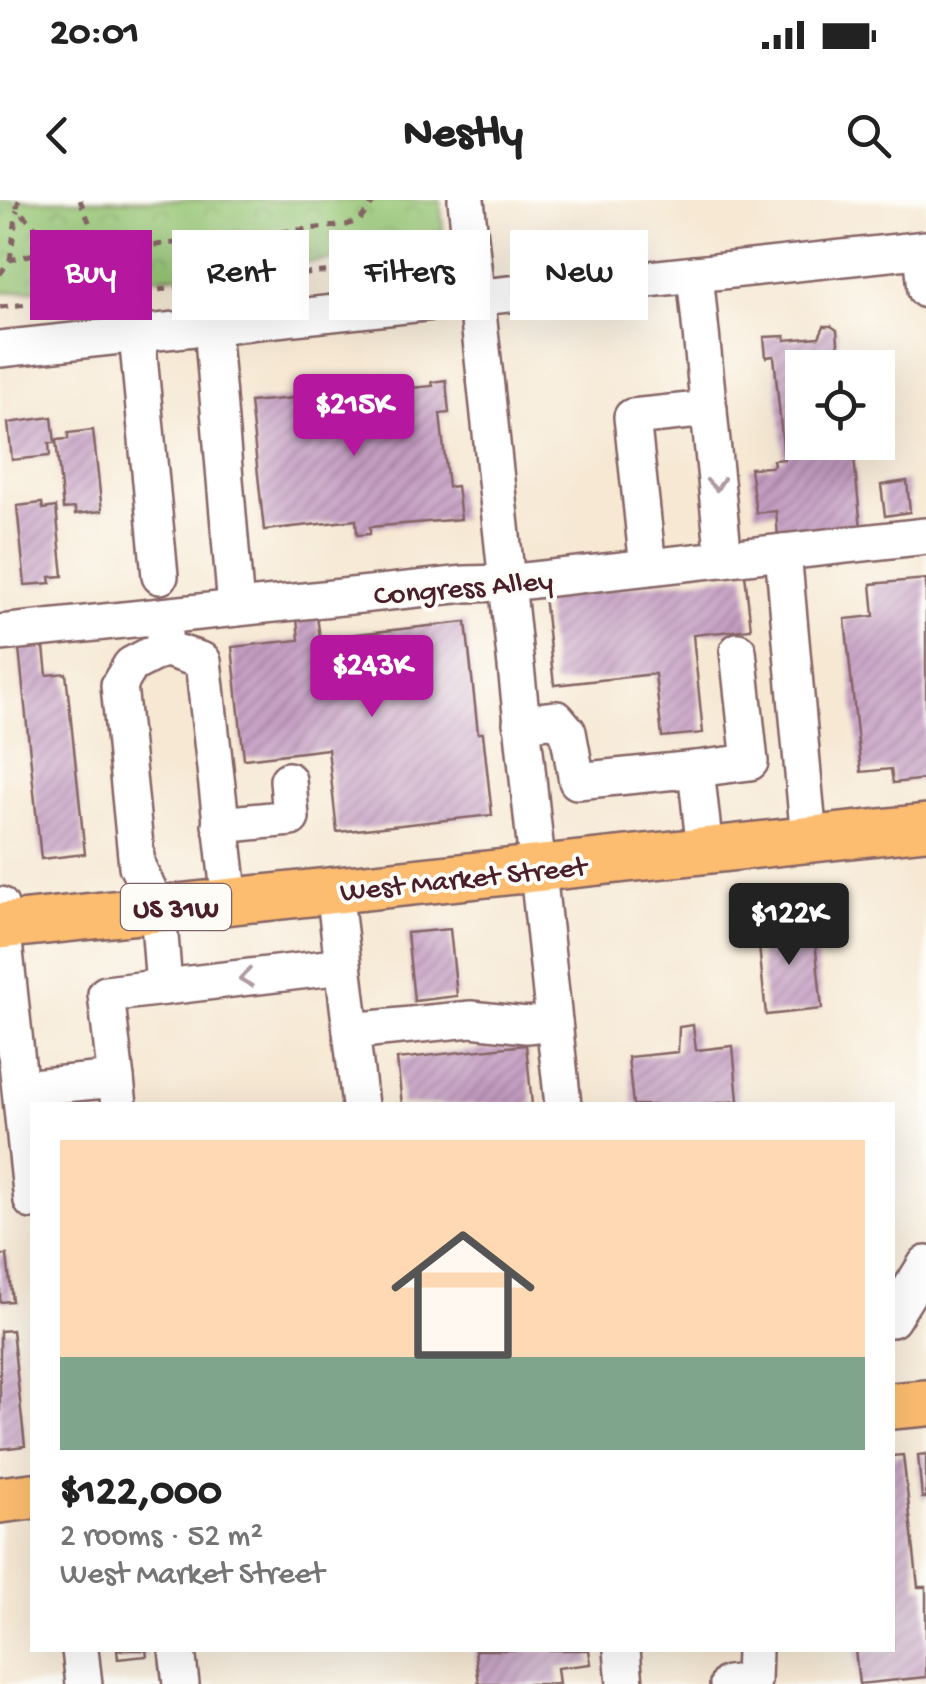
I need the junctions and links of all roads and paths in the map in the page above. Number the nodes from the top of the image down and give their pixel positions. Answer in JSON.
{"nodes":[{"id":1,"x":80,"y":200,"type":"edge"},
{"id":2,"x":375,"y":200,"type":"edge"},
{"id":3,"x":466,"y":200,"type":"edge"},
{"id":4,"x":18,"y":203,"type":"edge"},
{"id":5,"x":39,"y":230,"type":"edge"},
{"id":6,"x":94,"y":230,"type":"edge"},
{"id":7,"x":469,"y":230,"type":"edge"},
{"id":8,"x":152,"y":246,"type":"edge"},
{"id":9,"x":924,"y":249,"type":"edge"},
{"id":10,"x":30,"y":253,"type":"edge"},
{"id":11,"x":10,"y":260,"type":"junction"},
{"id":12,"x":329,"y":271,"type":"edge"},
{"id":13,"x":0,"y":274,"type":"edge"},
{"id":14,"x":695,"y":274,"type":"junction"},
{"id":15,"x":926,"y":290,"type":"edge"},
{"id":16,"x":490,"y":296,"type":"edge"},
{"id":17,"x":0,"y":307,"type":"edge"},
{"id":18,"x":329,"y":314,"type":"edge"},
{"id":19,"x":477,"y":320,"type":"edge"},
{"id":20,"x":212,"y":327,"type":"junction"},
{"id":21,"x":137,"y":335,"type":"junction"},
{"id":22,"x":0,"y":349,"type":"edge"},
{"id":23,"x":708,"y":409,"type":"junction"},
{"id":24,"x":926,"y":536,"type":"edge"},
{"id":25,"x":783,"y":552,"type":"junction"},
{"id":26,"x":724,"y":559,"type":"junction"},
{"id":27,"x":648,"y":568,"type":"junction"},
{"id":28,"x":160,"y":576,"type":"dead end"},
{"id":29,"x":506,"y":583,"type":"junction"},
{"id":30,"x":236,"y":608,"type":"junction"},
{"id":31,"x":164,"y":632,"type":"junction"},
{"id":32,"x":0,"y":633,"type":"edge"},
{"id":33,"x":738,"y":651,"type":"dead end"},
{"id":34,"x":521,"y":722,"type":"junction"},
{"id":35,"x":803,"y":757,"type":"junction"},
{"id":36,"x":750,"y":762,"type":"junction"},
{"id":37,"x":696,"y":769,"type":"junction"},
{"id":38,"x":288,"y":780,"type":"dead end"},
{"id":39,"x":220,"y":826,"type":"junction"},
{"id":40,"x":926,"y":827,"type":"edge"},
{"id":41,"x":809,"y":840,"type":"junction"},
{"id":42,"x":705,"y":851,"type":"junction"},
{"id":43,"x":537,"y":869,"type":"junction"},
{"id":44,"x":334,"y":890,"type":"junction"},
{"id":45,"x":230,"y":902,"type":"junction"},
{"id":46,"x":158,"y":909,"type":"junction"},
{"id":47,"x":1,"y":919,"type":"edge"},
{"id":48,"x":343,"y":966,"type":"junction"},
{"id":49,"x":164,"y":988,"type":"junction"},
{"id":50,"x":554,"y":1022,"type":"junction"},
{"id":51,"x":351,"y":1031,"type":"junction"},
{"id":52,"x":21,"y":1088,"type":"junction"},
{"id":53,"x":118,"y":1092,"type":"edge"},
{"id":54,"x":360,"y":1102,"type":"edge"},
{"id":55,"x":563,"y":1102,"type":"edge"},
{"id":56,"x":30,"y":1180,"type":"edge"},
{"id":57,"x":926,"y":1264,"type":"edge"},
{"id":58,"x":895,"y":1314,"type":"edge"},
{"id":59,"x":926,"y":1403,"type":"edge"},
{"id":60,"x":895,"y":1406,"type":"edge"},
{"id":61,"x":30,"y":1496,"type":"edge"},
{"id":62,"x":0,"y":1500,"type":"edge"},
{"id":63,"x":80,"y":1652,"type":"edge"},
{"id":64,"x":177,"y":1652,"type":"edge"},
{"id":65,"x":622,"y":1652,"type":"edge"},
{"id":66,"x":754,"y":1652,"type":"edge"},
{"id":67,"x":84,"y":1684,"type":"edge"},
{"id":68,"x":181,"y":1684,"type":"edge"},
{"id":69,"x":625,"y":1684,"type":"edge"},
{"id":70,"x":728,"y":1684,"type":"edge"}],
"edges":[{"from":1,"to":6,"type":"path"},
{"from":2,"to":8,"type":"path"},
{"from":3,"to":7,"type":"street"},
{"from":4,"to":5,"type":"path"},
{"from":4,"to":11,"type":"path"},
{"from":9,"to":14,"type":"street"},
{"from":9,"to":15,"type":"street"},
{"from":10,"to":11,"type":"path"},
{"from":11,"to":13,"type":"path"},
{"from":12,"to":17,"type":"path"},
{"from":14,"to":16,"type":"street"},
{"from":14,"to":23,"type":"street"},
{"from":18,"to":20,"type":"street"},
{"from":19,"to":29,"type":"street"},
{"from":20,"to":21,"type":"street"},
{"from":20,"to":30,"type":"street"},
{"from":21,"to":22,"type":"street"},
{"from":21,"to":28,"type":"street"},
{"from":23,"to":26,"type":"street","one_way":true},
{"from":23,"to":27,"type":"street"},
{"from":24,"to":25,"type":"street","name":"Congress Alley"},
{"from":25,"to":26,"type":"street","name":"Congress Alley"},
{"from":25,"to":35,"type":"street"},
{"from":26,"to":27,"type":"street","name":"Congress Alley"},
{"from":27,"to":29,"type":"street","name":"Congress Alley"},
{"from":29,"to":30,"type":"street","name":"Congress Alley"},
{"from":29,"to":34,"type":"street"},
{"from":30,"to":31,"type":"street","name":"Congress Alley"},
{"from":31,"to":32,"type":"street","name":"Congress Alley"},
{"from":31,"to":39,"type":"street"},
{"from":31,"to":46,"type":"street"},
{"from":33,"to":36,"type":"street"},
{"from":34,"to":37,"type":"street"},
{"from":34,"to":43,"type":"street"},
{"from":35,"to":36,"type":"street"},
{"from":35,"to":41,"type":"street"},
{"from":36,"to":37,"type":"street"},
{"from":37,"to":42,"type":"street"},
{"from":38,"to":39,"type":"street"},
{"from":39,"to":45,"type":"street"},
{"from":40,"to":41,"type":"main road","name":"West Market Street","number":"US 31W"},
{"from":41,"to":42,"type":"main road","name":"West Market Street","number":"US 31W"},
{"from":42,"to":43,"type":"main road","name":"West Market Street","number":"US 31W"},
{"from":43,"to":44,"type":"main road","name":"West Market Street","number":"US 31W"},
{"from":43,"to":50,"type":"street"},
{"from":44,"to":45,"type":"main road","name":"West Market Street","number":"US 31W"},
{"from":44,"to":48,"type":"street"},
{"from":45,"to":46,"type":"main road","name":"West Market Street","number":"US 31W"},
{"from":46,"to":47,"type":"main road","name":"West Market Street","number":"US 31W"},
{"from":46,"to":49,"type":"street"},
{"from":47,"to":52,"type":"street"},
{"from":48,"to":49,"type":"street","one_way":true},
{"from":48,"to":51,"type":"street"},
{"from":49,"to":53,"type":"street"},
{"from":50,"to":51,"type":"street"},
{"from":50,"to":55,"type":"street"},
{"from":51,"to":54,"type":"street"},
{"from":52,"to":53,"type":"street"},
{"from":52,"to":56,"type":"street"},
{"from":57,"to":58,"type":"street"},
{"from":59,"to":60,"type":"main road"},
{"from":61,"to":62,"type":"main road"},
{"from":63,"to":67,"type":"street"},
{"from":64,"to":68,"type":"street"},
{"from":65,"to":69,"type":"street"},
{"from":66,"to":70,"type":"street"}]}
